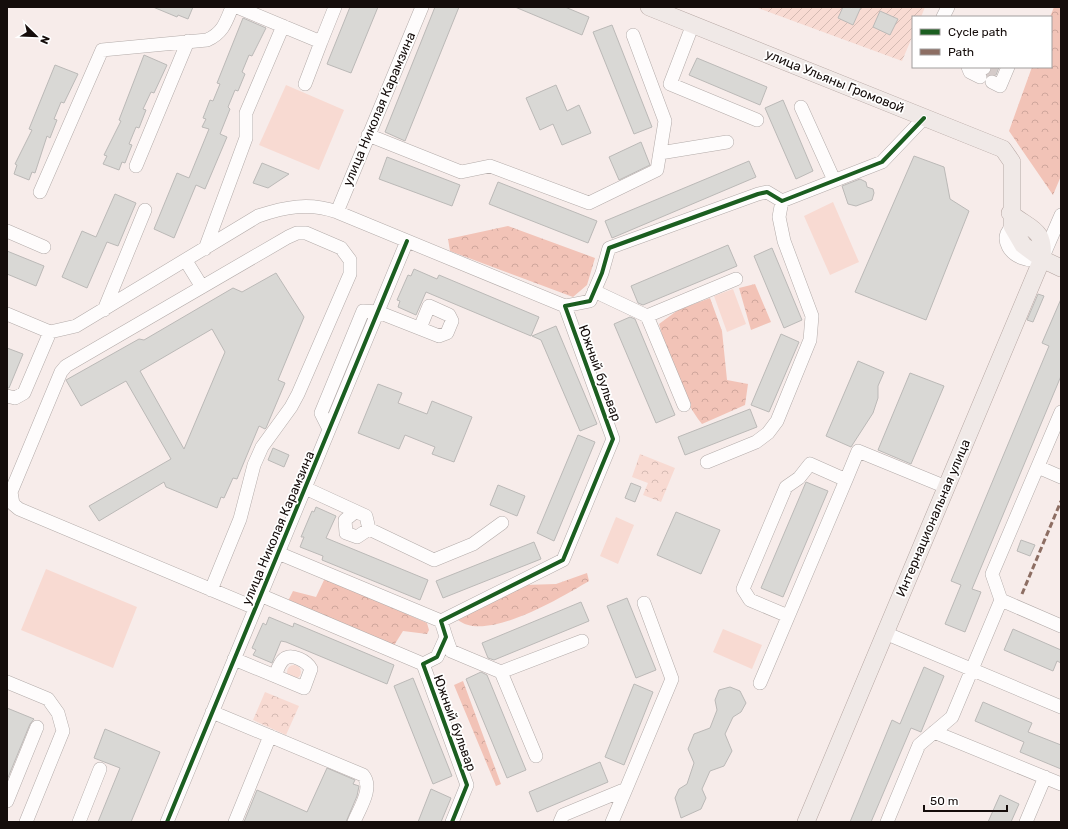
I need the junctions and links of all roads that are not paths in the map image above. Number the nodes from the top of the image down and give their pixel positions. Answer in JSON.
{"nodes":[{"id":1,"x":232,"y":7,"type":"edge"},
{"id":2,"x":237,"y":7,"type":"edge"},
{"id":3,"x":335,"y":7,"type":"edge"},
{"id":4,"x":422,"y":7,"type":"edge"},
{"id":5,"x":649,"y":7,"type":"edge"},
{"id":6,"x":692,"y":24,"type":"junction"},
{"id":7,"x":283,"y":26,"type":"junction"},
{"id":8,"x":634,"y":35,"type":"dead end"},
{"id":9,"x":188,"y":40,"type":"junction"},
{"id":10,"x":321,"y":42,"type":"junction"},
{"id":11,"x":968,"y":68,"type":"edge"},
{"id":12,"x":993,"y":73,"type":"edge"},
{"id":13,"x":305,"y":84,"type":"dead end"},
{"id":14,"x":670,"y":84,"type":"junction"},
{"id":15,"x":654,"y":90,"type":"junction"},
{"id":16,"x":801,"y":107,"type":"dead end"},
{"id":17,"x":924,"y":118,"type":"junction"},
{"id":18,"x":757,"y":120,"type":"dead end"},
{"id":19,"x":368,"y":135,"type":"junction"},
{"id":20,"x":727,"y":142,"type":"dead end"},
{"id":21,"x":660,"y":153,"type":"junction"},
{"id":22,"x":136,"y":166,"type":"dead end"},
{"id":23,"x":834,"y":180,"type":"junction"},
{"id":24,"x":40,"y":192,"type":"dead end"},
{"id":25,"x":782,"y":200,"type":"junction"},
{"id":26,"x":145,"y":210,"type":"dead end"},
{"id":27,"x":337,"y":212,"type":"junction"},
{"id":28,"x":1061,"y":215,"type":"edge"},
{"id":29,"x":7,"y":232,"type":"edge"},
{"id":30,"x":407,"y":241,"type":"junction"},
{"id":31,"x":44,"y":247,"type":"dead end"},
{"id":32,"x":205,"y":249,"type":"junction"},
{"id":33,"x":186,"y":260,"type":"junction"},
{"id":34,"x":1042,"y":260,"type":"junction"},
{"id":35,"x":1061,"y":268,"type":"edge"},
{"id":36,"x":736,"y":279,"type":"dead end"},
{"id":37,"x":202,"y":287,"type":"junction"},
{"id":38,"x":594,"y":292,"type":"junction"},
{"id":39,"x":565,"y":306,"type":"junction"},
{"id":40,"x":104,"y":310,"type":"junction"},
{"id":41,"x":378,"y":312,"type":"junction"},
{"id":42,"x":7,"y":314,"type":"edge"},
{"id":43,"x":648,"y":316,"type":"junction"},
{"id":44,"x":420,"y":328,"type":"dead end"},
{"id":45,"x":50,"y":332,"type":"junction"},
{"id":46,"x":7,"y":396,"type":"edge"},
{"id":47,"x":684,"y":405,"type":"dead end"},
{"id":48,"x":1061,"y":412,"type":"edge"},
{"id":49,"x":707,"y":462,"type":"dead end"},
{"id":50,"x":1038,"y":467,"type":"junction"},
{"id":51,"x":1061,"y":478,"type":"edge"},
{"id":52,"x":846,"y":480,"type":"junction"},
{"id":53,"x":946,"y":487,"type":"junction"},
{"id":54,"x":305,"y":488,"type":"junction"},
{"id":55,"x":355,"y":512,"type":"junction"},
{"id":56,"x":502,"y":523,"type":"dead end"},
{"id":57,"x":369,"y":529,"type":"junction"},
{"id":58,"x":278,"y":553,"type":"junction"},
{"id":59,"x":211,"y":590,"type":"junction"},
{"id":60,"x":260,"y":595,"type":"junction"},
{"id":61,"x":1001,"y":600,"type":"junction"},
{"id":62,"x":644,"y":603,"type":"dead end"},
{"id":63,"x":255,"y":608,"type":"junction"},
{"id":64,"x":788,"y":616,"type":"junction"},
{"id":65,"x":441,"y":621,"type":"junction"},
{"id":66,"x":1061,"y":626,"type":"edge"},
{"id":67,"x":885,"y":633,"type":"junction"},
{"id":68,"x":446,"y":636,"type":"junction"},
{"id":69,"x":582,"y":642,"type":"dead end"},
{"id":70,"x":451,"y":651,"type":"junction"},
{"id":71,"x":437,"y":657,"type":"junction"},
{"id":72,"x":234,"y":659,"type":"junction"},
{"id":73,"x":423,"y":664,"type":"junction"},
{"id":74,"x":972,"y":670,"type":"junction"},
{"id":75,"x":502,"y":672,"type":"junction"},
{"id":76,"x":275,"y":676,"type":"dead end"},
{"id":77,"x":7,"y":682,"type":"edge"},
{"id":78,"x":760,"y":683,"type":"dead end"},
{"id":79,"x":1061,"y":707,"type":"edge"},
{"id":80,"x":212,"y":712,"type":"junction"},
{"id":81,"x":37,"y":727,"type":"dead end"},
{"id":82,"x":934,"y":732,"type":"junction"},
{"id":83,"x":270,"y":736,"type":"junction"},
{"id":84,"x":536,"y":756,"type":"dead end"},
{"id":85,"x":100,"y":769,"type":"dead end"},
{"id":86,"x":1045,"y":777,"type":"junction"},
{"id":87,"x":1061,"y":784,"type":"edge"},
{"id":88,"x":626,"y":789,"type":"junction"},
{"id":89,"x":7,"y":801,"type":"edge"},
{"id":90,"x":26,"y":822,"type":"edge"},
{"id":91,"x":79,"y":822,"type":"edge"},
{"id":92,"x":167,"y":822,"type":"edge"},
{"id":93,"x":235,"y":822,"type":"edge"},
{"id":94,"x":354,"y":822,"type":"edge"},
{"id":95,"x":452,"y":822,"type":"edge"},
{"id":96,"x":560,"y":822,"type":"edge"},
{"id":97,"x":612,"y":822,"type":"edge"},
{"id":98,"x":806,"y":822,"type":"edge"},
{"id":99,"x":887,"y":822,"type":"edge"},
{"id":100,"x":1026,"y":822,"type":"edge"}],
"edges":[{"from":1,"to":9,"type":"street"},
{"from":2,"to":7,"type":"street"},
{"from":3,"to":10,"type":"street"},
{"from":4,"to":19,"type":"street","name":"улица Николая Карамзина"},
{"from":5,"to":6,"type":"main road","name":"улица Ульяны Громовой"},
{"from":6,"to":14,"type":"street"},
{"from":6,"to":17,"type":"main road","name":"улица Ульяны Громовой"},
{"from":7,"to":10,"type":"street"},
{"from":7,"to":32,"type":"street"},
{"from":8,"to":15,"type":"street"},
{"from":9,"to":22,"type":"street"},
{"from":9,"to":24,"type":"street"},
{"from":10,"to":13,"type":"street"},
{"from":11,"to":12,"type":"street"},
{"from":14,"to":15,"type":"street"},
{"from":14,"to":18,"type":"street"},
{"from":15,"to":21,"type":"street"},
{"from":16,"to":23,"type":"street"},
{"from":17,"to":23,"type":"street"},
{"from":17,"to":34,"type":"main road","name":"улица Ульяны Громовой"},
{"from":19,"to":21,"type":"street"},
{"from":19,"to":27,"type":"street","name":"улица Николая Карамзина"},
{"from":20,"to":21,"type":"street"},
{"from":23,"to":25,"type":"street"},
{"from":25,"to":38,"type":"street"},
{"from":25,"to":49,"type":"street"},
{"from":26,"to":40,"type":"street"},
{"from":27,"to":30,"type":"street"},
{"from":27,"to":32,"type":"street"},
{"from":28,"to":34,"type":"street","name":"Интернациональная улица"},
{"from":29,"to":31,"type":"street"},
{"from":30,"to":39,"type":"street"},
{"from":30,"to":41,"type":"street","name":"улица Николая Карамзина"},
{"from":32,"to":33,"type":"street"},
{"from":33,"to":37,"type":"street"},
{"from":33,"to":40,"type":"street"},
{"from":34,"to":35,"type":"main road","name":"улица Ульяны Громовой"},
{"from":34,"to":53,"type":"main road","name":"Интернациональная улица"},
{"from":36,"to":43,"type":"street"},
{"from":37,"to":59,"type":"street"},
{"from":37,"to":59,"type":"street"},
{"from":38,"to":39,"type":"street"},
{"from":38,"to":43,"type":"street"},
{"from":39,"to":65,"type":"street","name":"Южный бульвар"},
{"from":40,"to":45,"type":"street"},
{"from":41,"to":44,"type":"street"},
{"from":41,"to":54,"type":"street","name":"улица Николая Карамзина"},
{"from":42,"to":45,"type":"street"},
{"from":43,"to":47,"type":"street"},
{"from":45,"to":46,"type":"street"},
{"from":48,"to":50,"type":"street"},
{"from":50,"to":51,"type":"street"},
{"from":50,"to":61,"type":"street"},
{"from":52,"to":53,"type":"street"},
{"from":52,"to":64,"type":"street"},
{"from":52,"to":64,"type":"street"},
{"from":53,"to":67,"type":"main road","name":"Интернациональная улица"},
{"from":54,"to":55,"type":"street"},
{"from":54,"to":58,"type":"street","name":"улица Николая Карамзина"},
{"from":55,"to":57,"type":"street"},
{"from":55,"to":57,"type":"street"},
{"from":56,"to":57,"type":"street"},
{"from":58,"to":60,"type":"street","name":"улица Николая Карамзина"},
{"from":58,"to":65,"type":"street"},
{"from":59,"to":63,"type":"street"},
{"from":60,"to":63,"type":"street","name":"улица Николая Карамзина"},
{"from":60,"to":73,"type":"street","name":"Южный бульвар"},
{"from":61,"to":66,"type":"street"},
{"from":61,"to":74,"type":"street"},
{"from":62,"to":88,"type":"street"},
{"from":63,"to":72,"type":"street","name":"улица Николая Карамзина"},
{"from":64,"to":78,"type":"street"},
{"from":65,"to":68,"type":"street"},
{"from":67,"to":74,"type":"street"},
{"from":67,"to":98,"type":"main road","name":"Интернациональная улица"},
{"from":68,"to":70,"type":"street"},
{"from":68,"to":71,"type":"street","name":"Южный бульвар"},
{"from":69,"to":75,"type":"street"},
{"from":70,"to":71,"type":"street"},
{"from":70,"to":75,"type":"street"},
{"from":71,"to":73,"type":"street","name":"Южный бульвар"},
{"from":72,"to":76,"type":"street"},
{"from":72,"to":80,"type":"street","name":"улица Николая Карамзина"},
{"from":73,"to":95,"type":"street","name":"Южный бульвар"},
{"from":74,"to":79,"type":"street"},
{"from":74,"to":82,"type":"street"},
{"from":75,"to":84,"type":"street"},
{"from":77,"to":90,"type":"street"},
{"from":80,"to":83,"type":"street"},
{"from":80,"to":92,"type":"street","name":"улица Николая Карамзина"},
{"from":81,"to":89,"type":"street"},
{"from":82,"to":86,"type":"street"},
{"from":82,"to":99,"type":"street"},
{"from":83,"to":93,"type":"street"},
{"from":83,"to":94,"type":"street"},
{"from":85,"to":91,"type":"street"},
{"from":86,"to":87,"type":"street"},
{"from":86,"to":100,"type":"street"},
{"from":88,"to":96,"type":"street"},
{"from":88,"to":97,"type":"street"}]}
